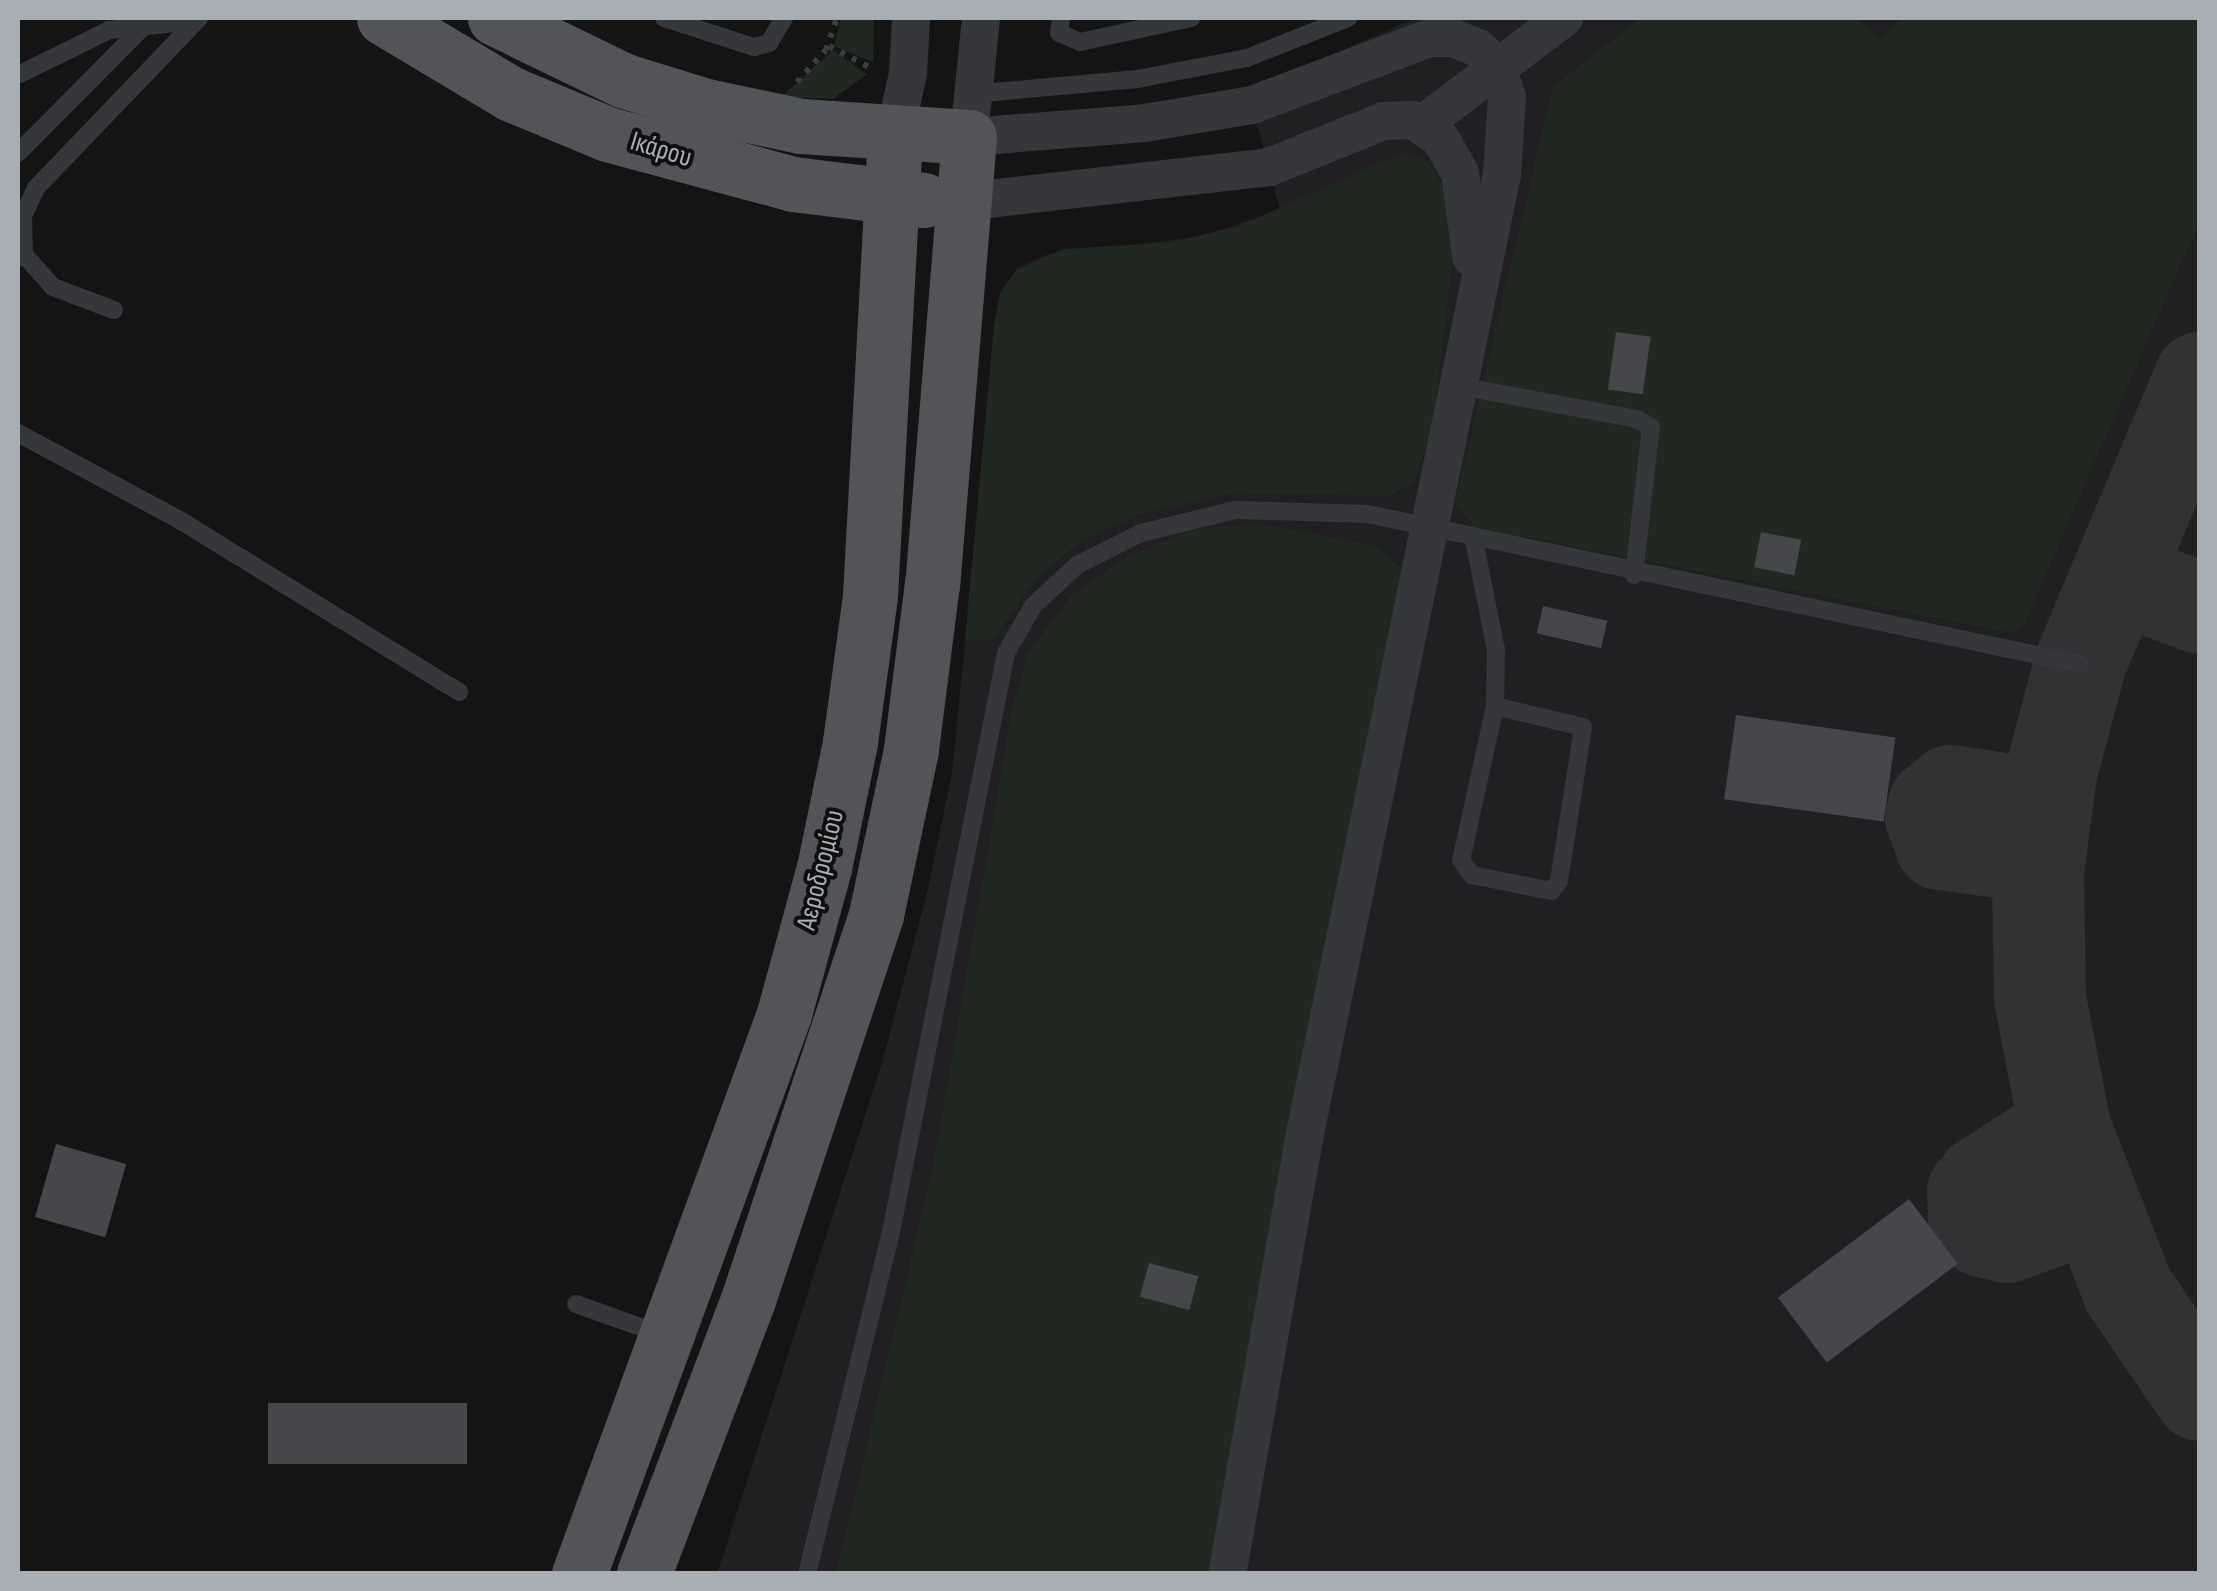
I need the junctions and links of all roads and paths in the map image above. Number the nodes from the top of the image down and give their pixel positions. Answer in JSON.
{"nodes":[{"id":1,"x":384,"y":18,"type":"edge"},
{"id":2,"x":495,"y":18,"type":"edge"},
{"id":3,"x":664,"y":18,"type":"edge"},
{"id":4,"x":784,"y":18,"type":"edge"},
{"id":5,"x":837,"y":18,"type":"edge"},
{"id":6,"x":910,"y":18,"type":"edge"},
{"id":7,"x":981,"y":18,"type":"edge"},
{"id":8,"x":1061,"y":18,"type":"edge"},
{"id":9,"x":1191,"y":18,"type":"edge"},
{"id":10,"x":1348,"y":18,"type":"edge"},
{"id":11,"x":1564,"y":18,"type":"edge"},
{"id":12,"x":197,"y":19,"type":"edge"},
{"id":13,"x":149,"y":20,"type":"edge"},
{"id":14,"x":829,"y":46,"type":"junction"},
{"id":15,"x":1496,"y":64,"type":"junction"},
{"id":16,"x":20,"y":68,"type":"edge"},
{"id":17,"x":872,"y":69,"type":"dead end"},
{"id":18,"x":787,"y":88,"type":"dead end"},
{"id":19,"x":971,"y":116,"type":"junction"},
{"id":20,"x":1424,"y":123,"type":"junction"},
{"id":21,"x":1145,"y":124,"type":"junction"},
{"id":22,"x":895,"y":132,"type":"junction"},
{"id":23,"x":18,"y":152,"type":"edge"},
{"id":24,"x":1153,"y":184,"type":"junction"},
{"id":25,"x":888,"y":198,"type":"junction"},
{"id":26,"x":964,"y":202,"type":"junction"},
{"id":27,"x":21,"y":251,"type":"edge"},
{"id":28,"x":114,"y":310,"type":"dead end"},
{"id":29,"x":1470,"y":320,"type":"junction"},
{"id":30,"x":1459,"y":386,"type":"junction"},
{"id":31,"x":18,"y":433,"type":"edge"},
{"id":32,"x":1429,"y":530,"type":"junction"},
{"id":33,"x":1474,"y":540,"type":"junction"},
{"id":34,"x":1634,"y":574,"type":"junction"},
{"id":35,"x":2080,"y":664,"type":"dead end"},
{"id":36,"x":459,"y":692,"type":"dead end"},
{"id":37,"x":1495,"y":706,"type":"junction"},
{"id":38,"x":576,"y":1304,"type":"dead end"},
{"id":39,"x":668,"y":1336,"type":"junction"},
{"id":40,"x":579,"y":1574,"type":"edge"},
{"id":41,"x":644,"y":1574,"type":"edge"},
{"id":42,"x":807,"y":1574,"type":"edge"},
{"id":43,"x":1228,"y":1574,"type":"edge"}],
"edges":[{"from":1,"to":25,"type":"main road","name":"Ικάρου"},
{"from":2,"to":22,"type":"main road","name":"Ικάρου"},
{"from":3,"to":4,"type":"lane"},
{"from":5,"to":14,"type":"path"},
{"from":6,"to":22,"type":"street"},
{"from":7,"to":19,"type":"street"},
{"from":8,"to":9,"type":"lane"},
{"from":10,"to":19,"type":"lane"},
{"from":11,"to":15,"type":"street"},
{"from":12,"to":13,"type":"lane"},
{"from":12,"to":27,"type":"lane"},
{"from":13,"to":16,"type":"lane"},
{"from":13,"to":23,"type":"lane"},
{"from":14,"to":17,"type":"path"},
{"from":14,"to":18,"type":"path"},
{"from":15,"to":20,"type":"street"},
{"from":15,"to":21,"type":"street"},
{"from":15,"to":29,"type":"street"},
{"from":19,"to":21,"type":"street"},
{"from":19,"to":22,"type":"main road","name":"Ικάρου"},
{"from":19,"to":26,"type":"main road"},
{"from":20,"to":24,"type":"street"},
{"from":20,"to":29,"type":"street"},
{"from":21,"to":24,"type":"street"},
{"from":22,"to":25,"type":"main road","name":"Αεροδρομίου"},
{"from":24,"to":26,"type":"street"},
{"from":25,"to":26,"type":"main road","name":"Ικάρου"},
{"from":25,"to":39,"type":"main road","name":"Αεροδρομίου"},
{"from":26,"to":41,"type":"main road"},
{"from":27,"to":28,"type":"lane"},
{"from":29,"to":30,"type":"street"},
{"from":30,"to":32,"type":"street"},
{"from":30,"to":34,"type":"lane"},
{"from":31,"to":36,"type":"lane"},
{"from":32,"to":33,"type":"lane"},
{"from":32,"to":42,"type":"lane"},
{"from":32,"to":43,"type":"street"},
{"from":33,"to":34,"type":"lane"},
{"from":33,"to":37,"type":"lane"},
{"from":34,"to":35,"type":"lane"},
{"from":37,"to":37,"type":"lane"},
{"from":38,"to":39,"type":"lane"},
{"from":39,"to":40,"type":"main road","name":"Αεροδρομίου"}]}
